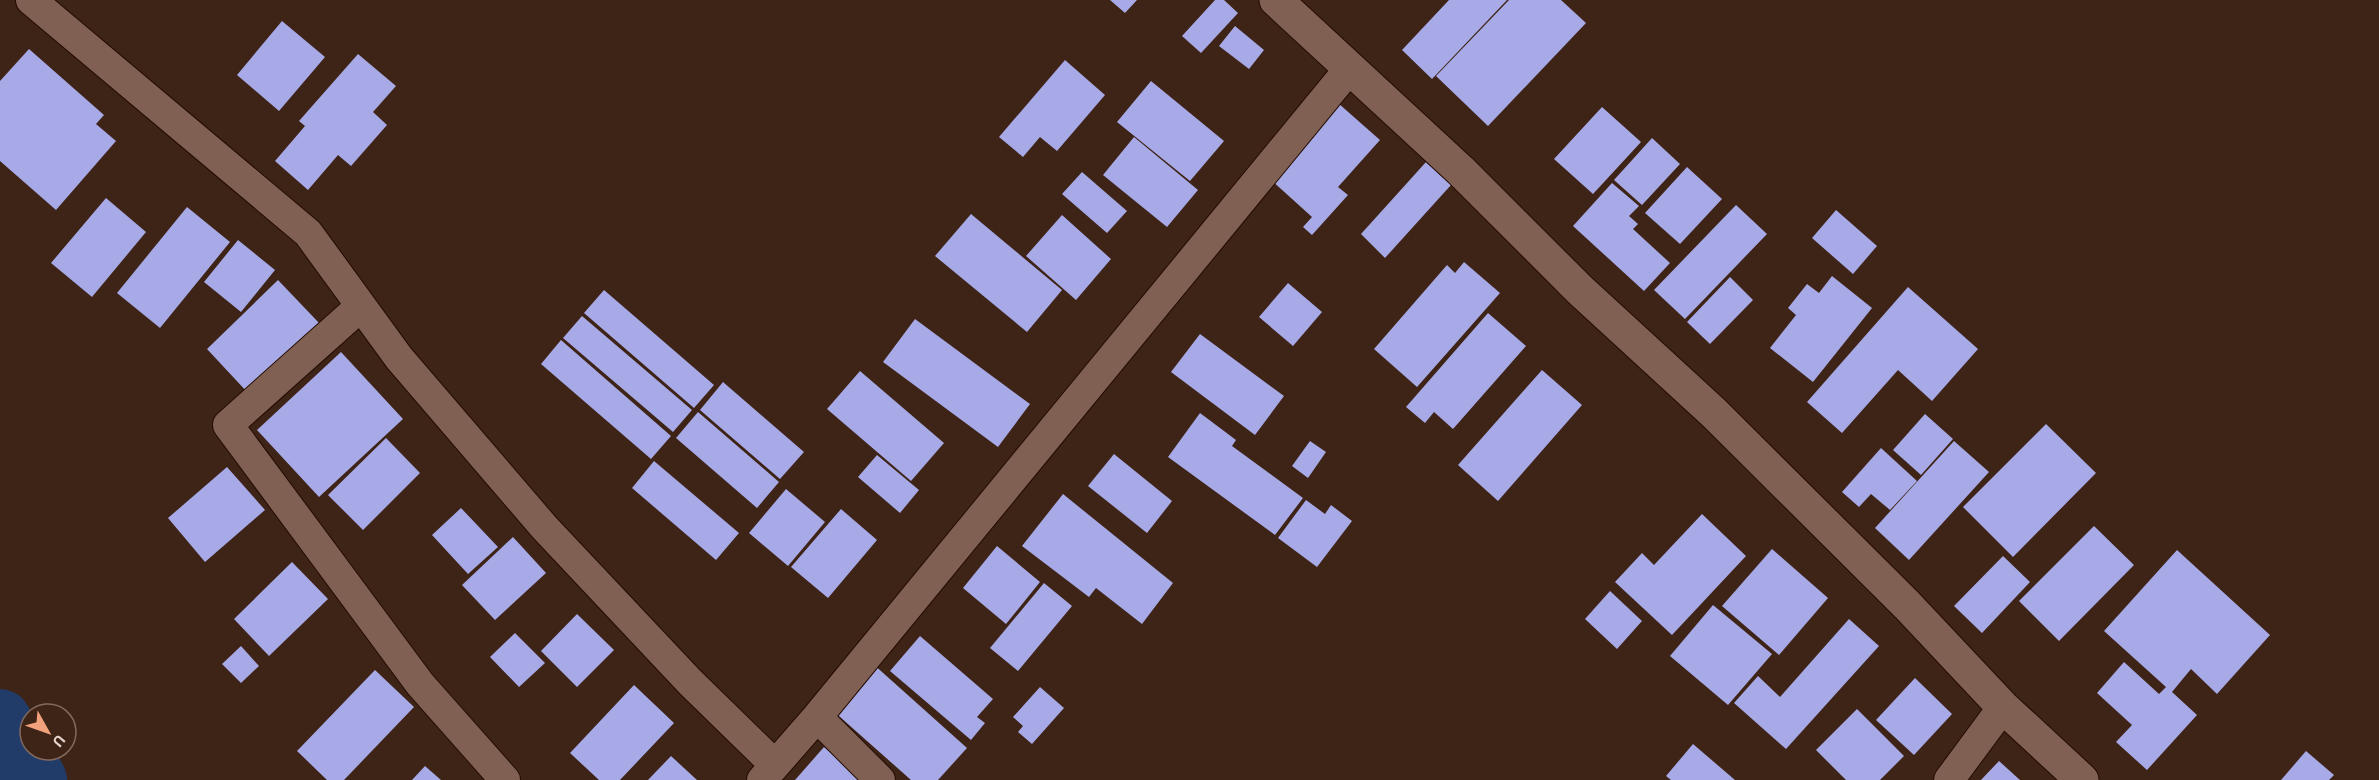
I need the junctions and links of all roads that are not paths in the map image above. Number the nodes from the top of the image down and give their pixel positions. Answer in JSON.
{"nodes":[{"id":1,"x":31,"y":0,"type":"edge"},
{"id":2,"x":1276,"y":0,"type":"edge"},
{"id":3,"x":1350,"y":68,"type":"junction"},
{"id":4,"x":362,"y":306,"type":"junction"},
{"id":5,"x":2003,"y":707,"type":"junction"},
{"id":6,"x":817,"y":717,"type":"junction"},
{"id":7,"x":769,"y":773,"type":"edge"},
{"id":8,"x":505,"y":780,"type":"edge"},
{"id":9,"x":880,"y":780,"type":"edge"},
{"id":10,"x":1949,"y":780,"type":"edge"},
{"id":11,"x":2082,"y":780,"type":"edge"}],
"edges":[{"from":1,"to":4,"type":"street"},
{"from":2,"to":3,"type":"street"},
{"from":3,"to":5,"type":"street"},
{"from":3,"to":6,"type":"street"},
{"from":4,"to":7,"type":"street"},
{"from":4,"to":8,"type":"street"},
{"from":5,"to":10,"type":"street"},
{"from":5,"to":11,"type":"street"},
{"from":6,"to":7,"type":"street"},
{"from":6,"to":9,"type":"street"}]}
